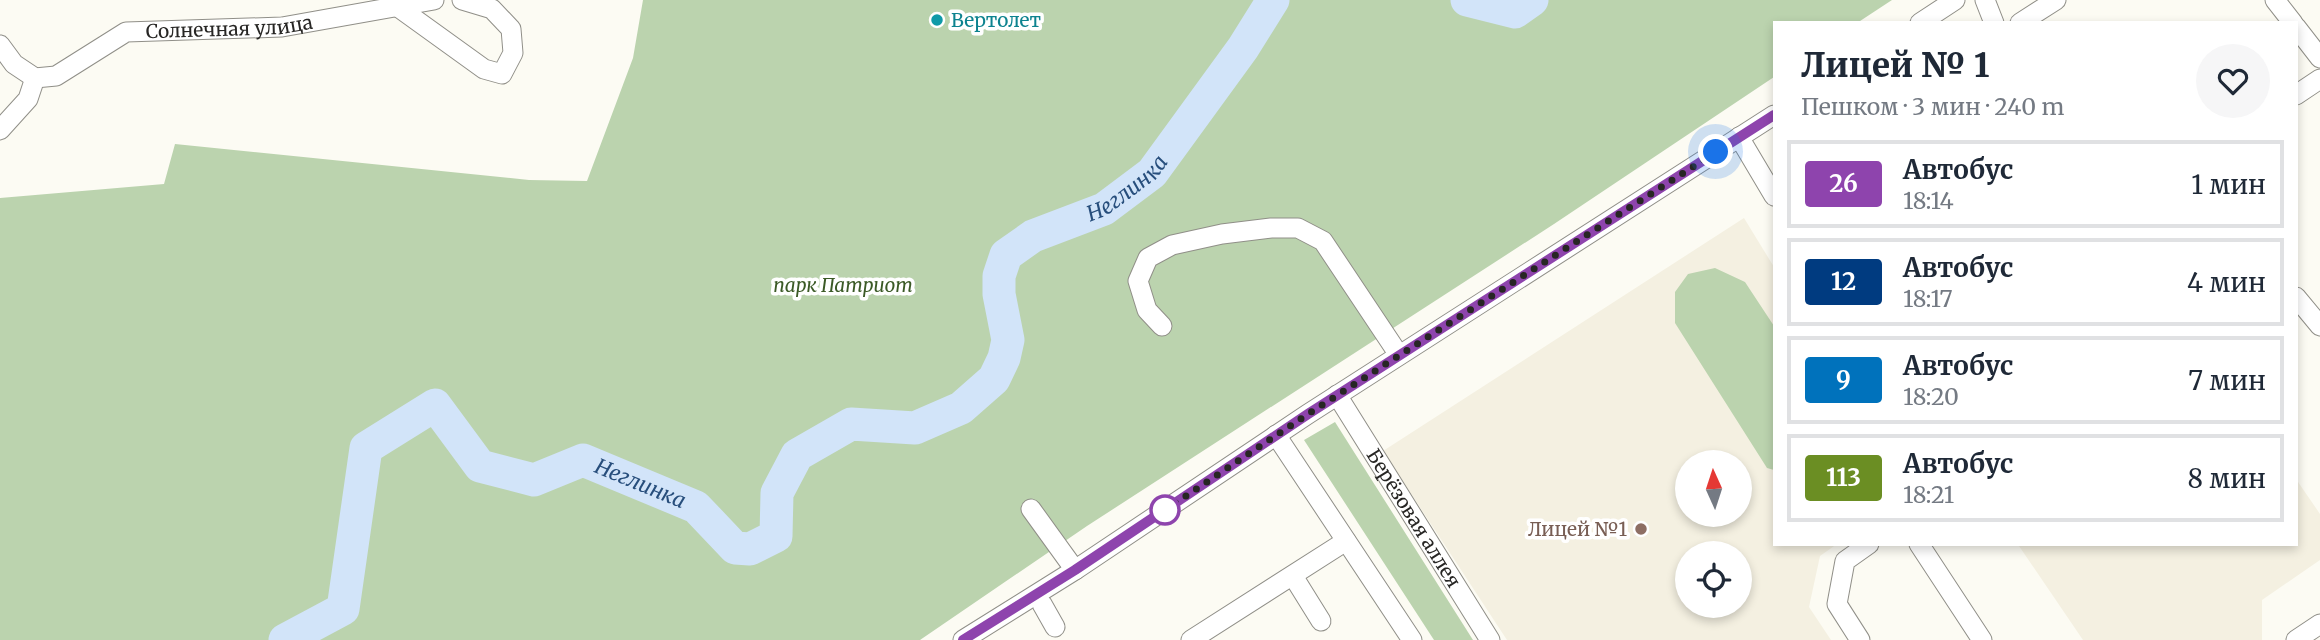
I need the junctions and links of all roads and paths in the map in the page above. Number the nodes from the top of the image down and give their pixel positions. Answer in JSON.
{"nodes":[{"id":1,"x":434,"y":0,"type":"edge"},
{"id":2,"x":462,"y":0,"type":"edge"},
{"id":3,"x":1955,"y":0,"type":"edge"},
{"id":4,"x":1985,"y":0,"type":"edge"},
{"id":5,"x":2056,"y":0,"type":"edge"},
{"id":6,"x":2275,"y":0,"type":"edge"},
{"id":7,"x":398,"y":7,"type":"junction"},
{"id":8,"x":1923,"y":21,"type":"edge"},
{"id":9,"x":1993,"y":21,"type":"edge"},
{"id":10,"x":2023,"y":21,"type":"edge"},
{"id":11,"x":2291,"y":21,"type":"edge"},
{"id":12,"x":2298,"y":30,"type":"edge"},
{"id":13,"x":0,"y":45,"type":"edge"},
{"id":14,"x":2320,"y":58,"type":"edge"},
{"id":15,"x":35,"y":78,"type":"junction"},
{"id":16,"x":2320,"y":79,"type":"edge"},
{"id":17,"x":2298,"y":94,"type":"edge"},
{"id":18,"x":1773,"y":116,"type":"edge"},
{"id":19,"x":0,"y":130,"type":"edge"},
{"id":20,"x":1739,"y":137,"type":"junction"},
{"id":21,"x":1773,"y":194,"type":"edge"},
{"id":22,"x":2298,"y":299,"type":"edge"},
{"id":23,"x":1162,"y":326,"type":"dead end"},
{"id":24,"x":2320,"y":326,"type":"edge"},
{"id":25,"x":1399,"y":355,"type":"junction"},
{"id":26,"x":1337,"y":396,"type":"junction"},
{"id":27,"x":1276,"y":435,"type":"junction"},
{"id":28,"x":1031,"y":509,"type":"dead end"},
{"id":29,"x":1346,"y":541,"type":"junction"},
{"id":30,"x":1866,"y":546,"type":"edge"},
{"id":31,"x":1920,"y":546,"type":"edge"},
{"id":32,"x":1075,"y":570,"type":"junction"},
{"id":33,"x":1293,"y":576,"type":"junction"},
{"id":34,"x":1042,"y":604,"type":"dead end"},
{"id":35,"x":1321,"y":621,"type":"dead end"},
{"id":36,"x":2320,"y":624,"type":"edge"},
{"id":37,"x":1055,"y":627,"type":"dead end"},
{"id":38,"x":963,"y":640,"type":"edge"},
{"id":39,"x":1191,"y":640,"type":"edge"},
{"id":40,"x":1412,"y":640,"type":"edge"},
{"id":41,"x":1490,"y":640,"type":"edge"},
{"id":42,"x":1860,"y":640,"type":"edge"},
{"id":43,"x":1982,"y":640,"type":"edge"},
{"id":44,"x":2296,"y":640,"type":"edge"}],
"edges":[{"from":1,"to":7,"type":"street","name":"Солнечная улица"},
{"from":2,"to":7,"type":"street"},
{"from":3,"to":8,"type":"street"},
{"from":4,"to":9,"type":"street"},
{"from":5,"to":10,"type":"street"},
{"from":6,"to":11,"type":"street"},
{"from":7,"to":15,"type":"street","name":"Солнечная улица"},
{"from":12,"to":14,"type":"street"},
{"from":13,"to":15,"type":"street"},
{"from":15,"to":19,"type":"street"},
{"from":16,"to":17,"type":"street"},
{"from":18,"to":20,"type":"street"},
{"from":20,"to":21,"type":"street"},
{"from":20,"to":25,"type":"street"},
{"from":22,"to":24,"type":"street"},
{"from":23,"to":25,"type":"street"},
{"from":25,"to":26,"type":"street"},
{"from":26,"to":27,"type":"street"},
{"from":26,"to":41,"type":"street","name":"Берёзовая аллея"},
{"from":27,"to":29,"type":"street"},
{"from":27,"to":32,"type":"street"},
{"from":28,"to":32,"type":"street"},
{"from":29,"to":33,"type":"street"},
{"from":29,"to":40,"type":"street"},
{"from":30,"to":42,"type":"street"},
{"from":31,"to":43,"type":"street"},
{"from":32,"to":38,"type":"street"},
{"from":33,"to":35,"type":"street"},
{"from":33,"to":39,"type":"street"},
{"from":34,"to":37,"type":"street"},
{"from":36,"to":44,"type":"street"}]}
